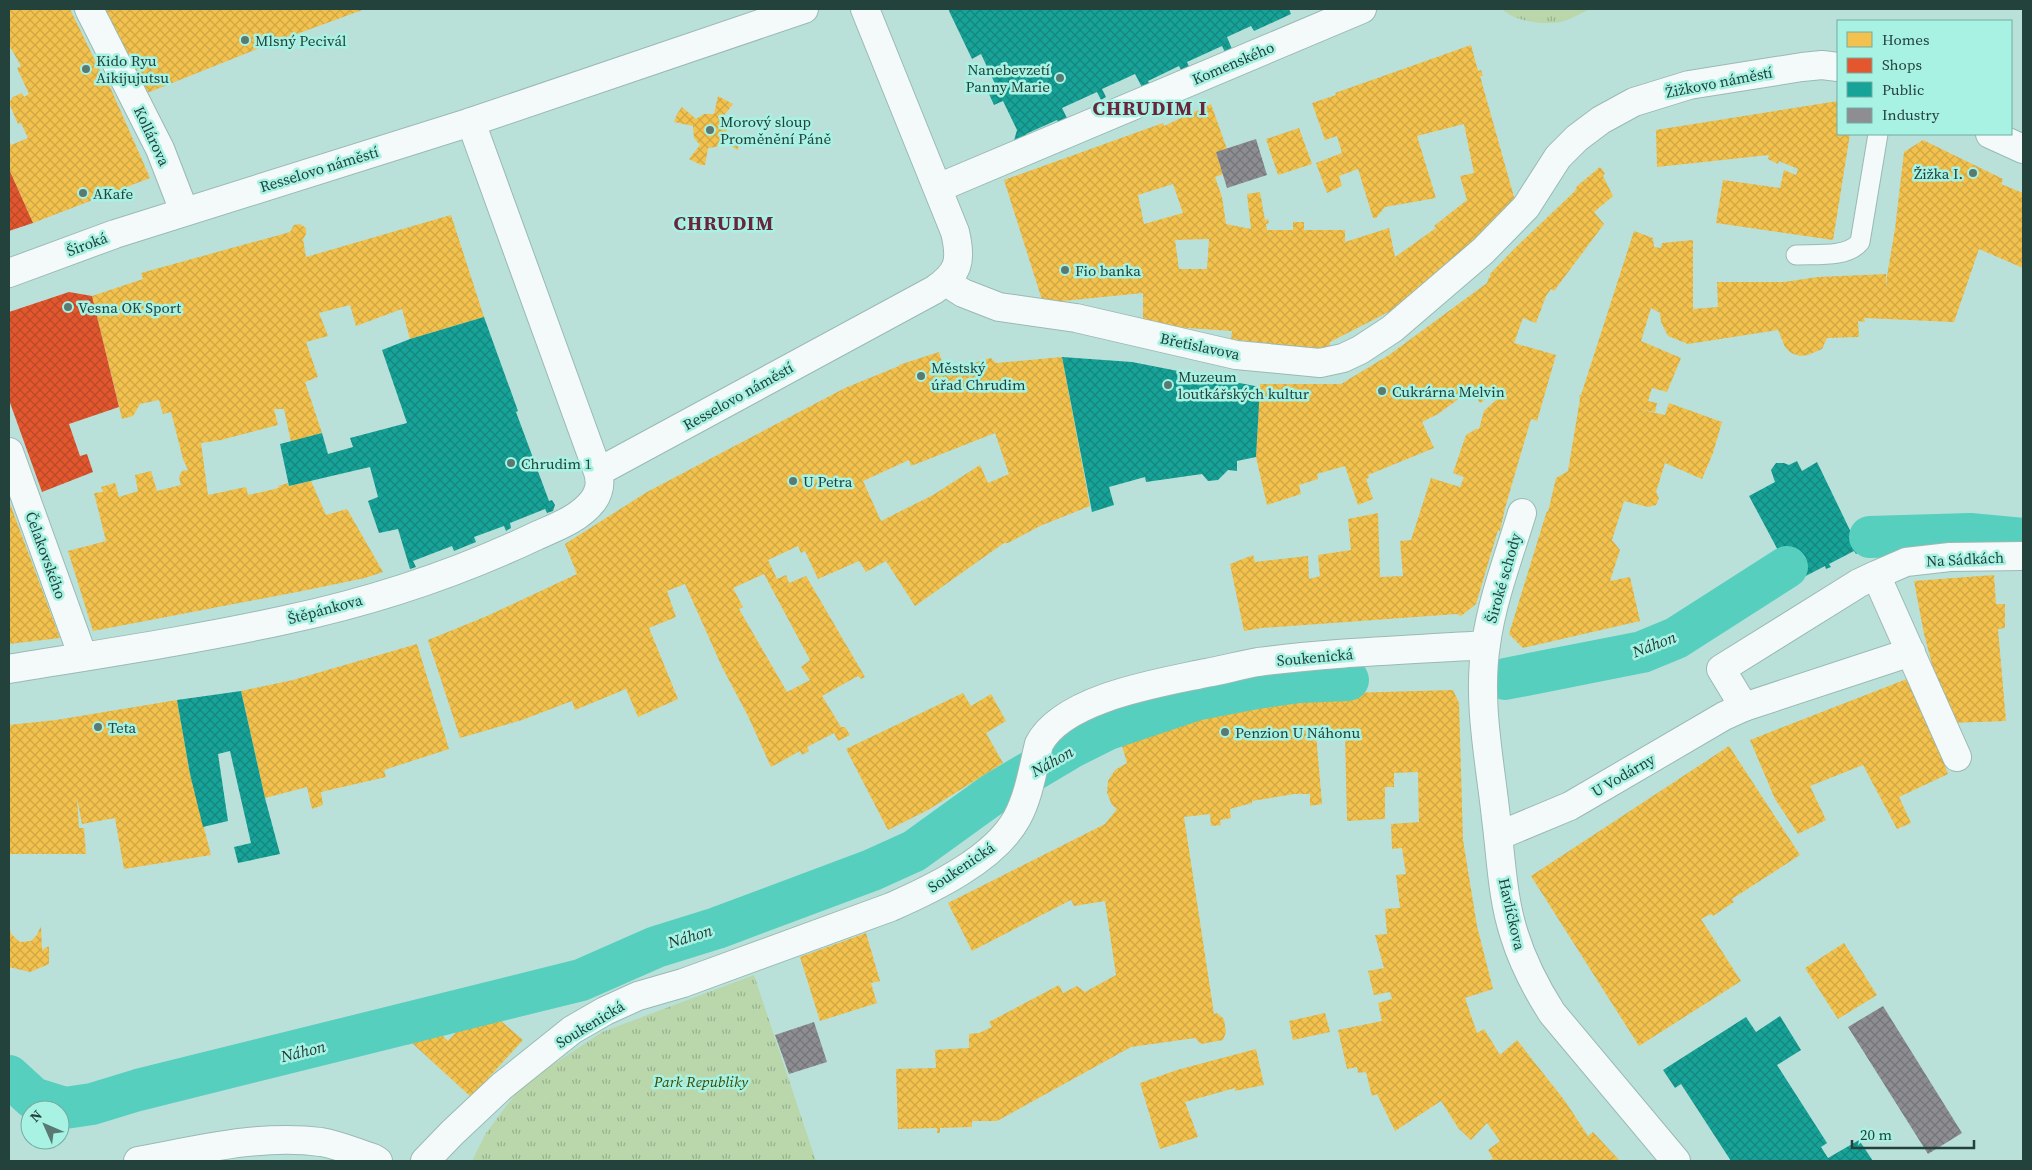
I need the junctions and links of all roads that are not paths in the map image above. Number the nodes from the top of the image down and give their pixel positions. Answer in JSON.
{"nodes":[{"id":1,"x":89,"y":9,"type":"edge"},
{"id":2,"x":804,"y":9,"type":"edge"},
{"id":3,"x":865,"y":9,"type":"edge"},
{"id":4,"x":1362,"y":9,"type":"edge"},
{"id":5,"x":1837,"y":67,"type":"edge"},
{"id":6,"x":471,"y":122,"type":"junction"},
{"id":7,"x":1878,"y":135,"type":"edge"},
{"id":8,"x":1992,"y":135,"type":"edge"},
{"id":9,"x":2023,"y":149,"type":"edge"},
{"id":10,"x":938,"y":188,"type":"junction"},
{"id":11,"x":1526,"y":207,"type":"joint"},
{"id":12,"x":175,"y":214,"type":"junction"},
{"id":13,"x":1796,"y":255,"type":"dead end"},
{"id":14,"x":9,"y":273,"type":"edge"},
{"id":15,"x":946,"y":282,"type":"junction"},
{"id":16,"x":9,"y":452,"type":"edge"},
{"id":17,"x":598,"y":472,"type":"junction"},
{"id":18,"x":1522,"y":512,"type":"dead end"},
{"id":19,"x":2023,"y":556,"type":"edge"},
{"id":20,"x":1876,"y":575,"type":"junction"},
{"id":21,"x":1911,"y":652,"type":"junction"},
{"id":22,"x":1485,"y":654,"type":"junction"},
{"id":23,"x":83,"y":657,"type":"junction"},
{"id":24,"x":9,"y":669,"type":"edge"},
{"id":25,"x":1744,"y":707,"type":"junction"},
{"id":26,"x":1957,"y":757,"type":"dead end"},
{"id":27,"x":1498,"y":836,"type":"junction"},
{"id":28,"x":138,"y":1161,"type":"edge"},
{"id":29,"x":378,"y":1161,"type":"edge"},
{"id":30,"x":425,"y":1161,"type":"edge"},
{"id":31,"x":1676,"y":1161,"type":"edge"}],
"edges":[{"from":1,"to":12,"type":"street","name":"Kollárova"},
{"from":2,"to":6,"type":"street","name":"Resselovo náměstí"},
{"from":3,"to":10,"type":"street","name":"Resselovo náměstí"},
{"from":4,"to":10,"type":"street","name":"Komenského"},
{"from":5,"to":11,"type":"street","name":"Žižkovo náměstí"},
{"from":6,"to":12,"type":"street","name":"Resselovo náměstí"},
{"from":6,"to":17,"type":"street"},
{"from":7,"to":13,"type":"lane"},
{"from":8,"to":9,"type":"street"},
{"from":10,"to":15,"type":"street","name":"Resselovo náměstí"},
{"from":11,"to":15,"type":"street","name":"Břetislavova"},
{"from":12,"to":14,"type":"street","name":"Široká"},
{"from":15,"to":17,"type":"street","name":"Resselovo náměstí"},
{"from":16,"to":23,"type":"street","name":"Čelakovského"},
{"from":17,"to":23,"type":"street","name":"Štěpánkova"},
{"from":18,"to":22,"type":"street","name":"Široké schody"},
{"from":19,"to":20,"type":"street","name":"Na Sádkách"},
{"from":20,"to":21,"type":"street"},
{"from":20,"to":25,"type":"street"},
{"from":21,"to":25,"type":"street","name":"U Vodárny"},
{"from":21,"to":26,"type":"street"},
{"from":22,"to":27,"type":"street","name":"Havlíčkova"},
{"from":22,"to":30,"type":"street","name":"Soukenická"},
{"from":23,"to":24,"type":"street","name":"Štěpánkova"},
{"from":25,"to":27,"type":"street","name":"U Vodárny"},
{"from":27,"to":31,"type":"street","name":"Havlíčkova"},
{"from":28,"to":29,"type":"street"}]}
